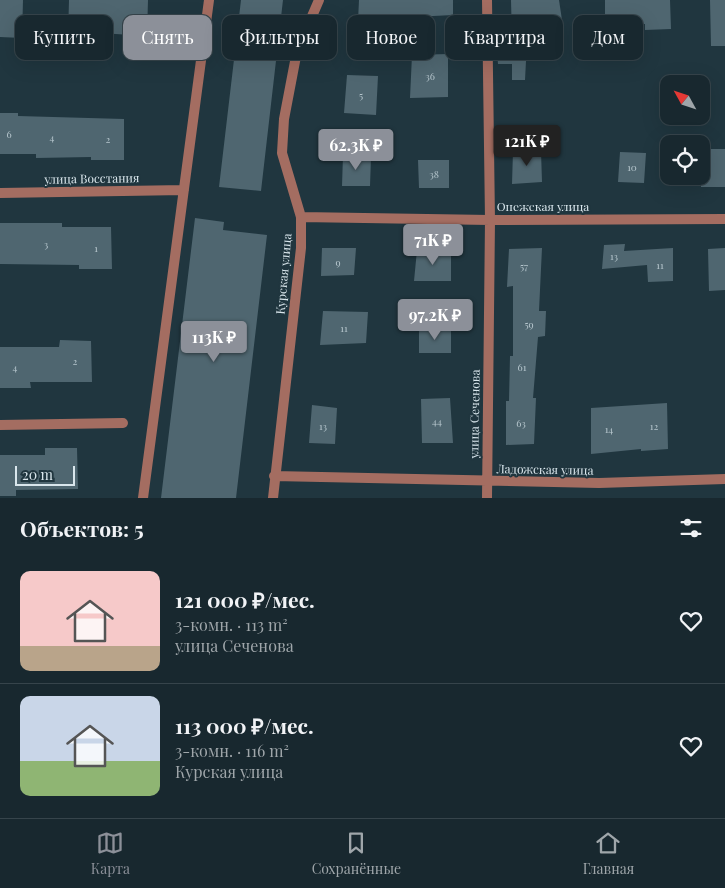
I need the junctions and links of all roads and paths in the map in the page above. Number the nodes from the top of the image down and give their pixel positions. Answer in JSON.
{"nodes":[{"id":1,"x":209,"y":0,"type":"edge"},
{"id":2,"x":319,"y":0,"type":"edge"},
{"id":3,"x":487,"y":0,"type":"edge"},
{"id":4,"x":184,"y":190,"type":"junction"},
{"id":5,"x":0,"y":193,"type":"edge"},
{"id":6,"x":301,"y":217,"type":"junction"},
{"id":7,"x":725,"y":219,"type":"edge"},
{"id":8,"x":490,"y":220,"type":"junction"},
{"id":9,"x":123,"y":423,"type":"dead end"},
{"id":10,"x":0,"y":425,"type":"edge"},
{"id":11,"x":274,"y":476,"type":"junction"},
{"id":12,"x":725,"y":479,"type":"edge"},
{"id":13,"x":487,"y":481,"type":"junction"},
{"id":14,"x":143,"y":498,"type":"edge"},
{"id":15,"x":273,"y":498,"type":"edge"},
{"id":16,"x":487,"y":498,"type":"edge"}],
"edges":[{"from":1,"to":4,"type":"street"},
{"from":2,"to":6,"type":"street","name":"Курская улица"},
{"from":3,"to":8,"type":"street","name":"улица Сеченова"},
{"from":4,"to":5,"type":"street","name":"улица Восстания"},
{"from":4,"to":14,"type":"street"},
{"from":6,"to":8,"type":"street","name":"Онежская улица"},
{"from":6,"to":11,"type":"street","name":"Курская улица"},
{"from":7,"to":8,"type":"street","name":"Онежская улица"},
{"from":8,"to":13,"type":"street","name":"улица Сеченова"},
{"from":9,"to":10,"type":"street"},
{"from":11,"to":13,"type":"street","name":"Ладожская улица"},
{"from":11,"to":15,"type":"street","name":"Курская улица"},
{"from":12,"to":13,"type":"street","name":"Ладожская улица"},
{"from":13,"to":16,"type":"street","name":"улица Сеченова"}]}
